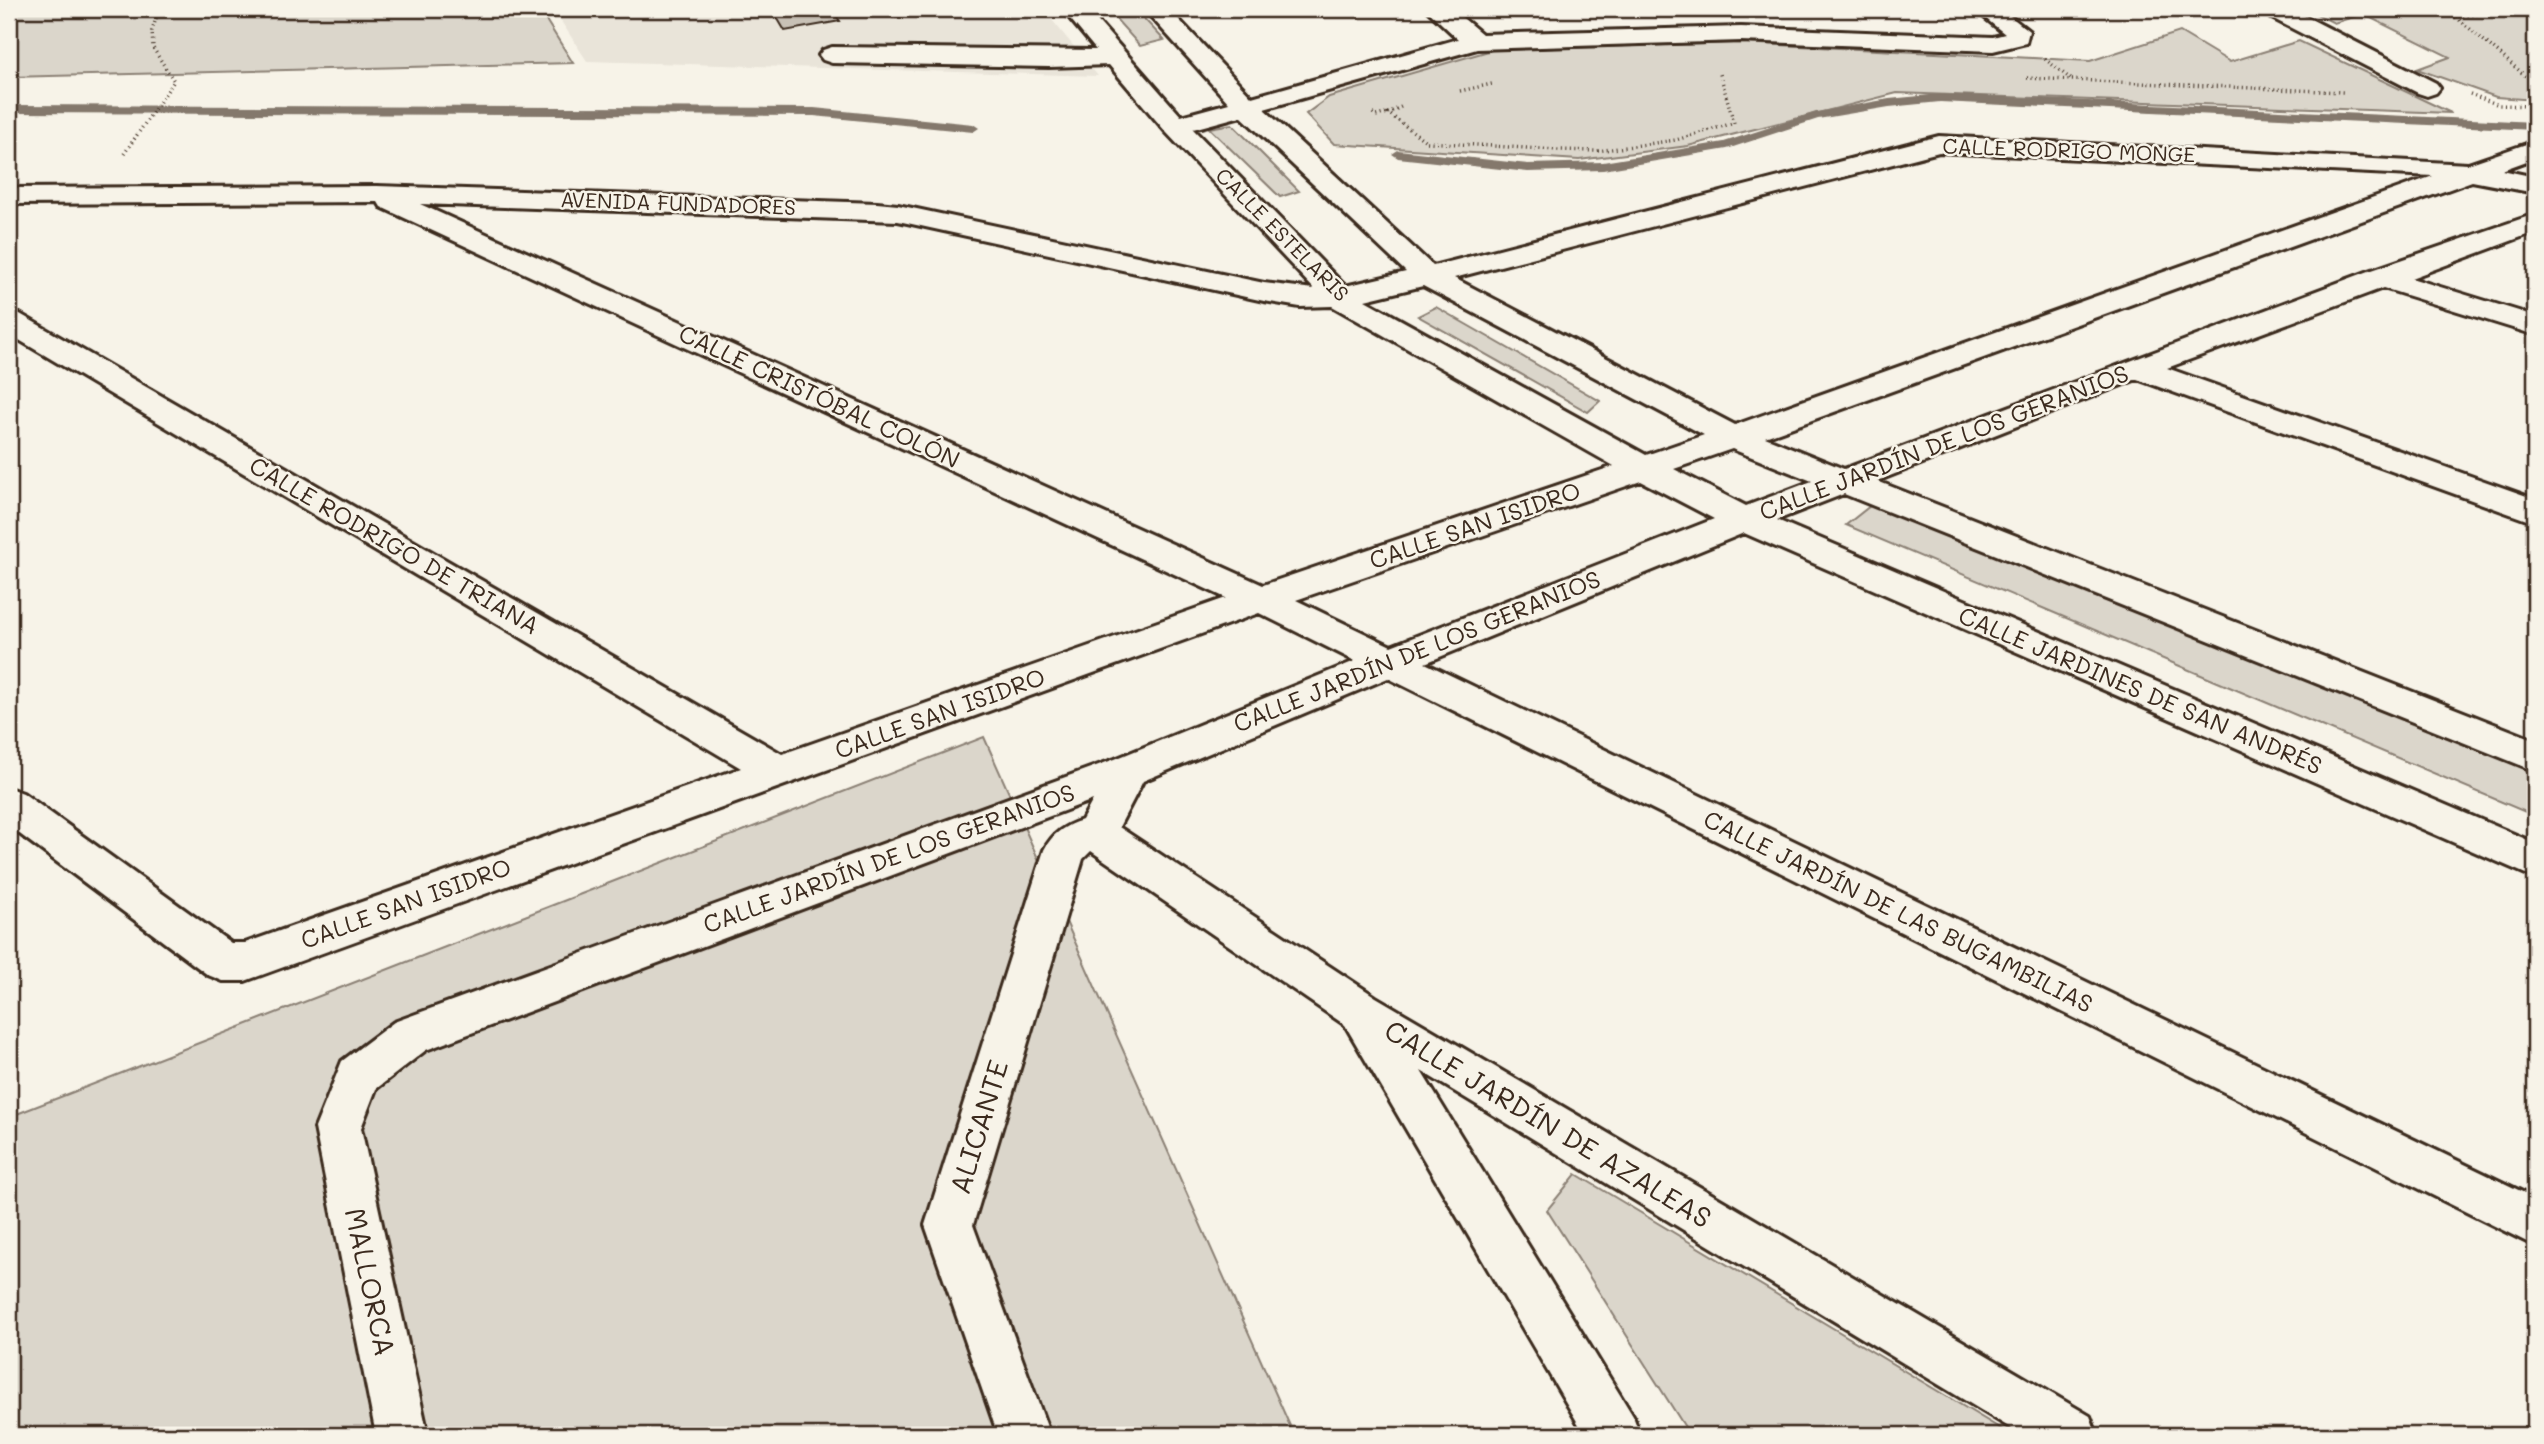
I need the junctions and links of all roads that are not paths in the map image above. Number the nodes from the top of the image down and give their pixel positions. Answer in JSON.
{"nodes":[{"id":1,"x":1074,"y":9,"type":"edge"},
{"id":2,"x":1156,"y":9,"type":"edge"},
{"id":3,"x":1438,"y":9,"type":"edge"},
{"id":4,"x":1708,"y":9,"type":"edge"},
{"id":5,"x":1986,"y":9,"type":"edge"},
{"id":6,"x":2273,"y":9,"type":"edge"},
{"id":7,"x":1741,"y":34,"type":"junction"},
{"id":8,"x":1476,"y":42,"type":"junction"},
{"id":9,"x":832,"y":55,"type":"dead end"},
{"id":10,"x":1116,"y":57,"type":"junction"},
{"id":11,"x":2427,"y":88,"type":"road end"},
{"id":12,"x":1247,"y":107,"type":"junction"},
{"id":13,"x":1175,"y":125,"type":"junction"},
{"id":14,"x":2535,"y":149,"type":"edge"},
{"id":15,"x":2476,"y":172,"type":"junction"},
{"id":16,"x":2535,"y":185,"type":"edge"},
{"id":17,"x":377,"y":194,"type":"junction"},
{"id":18,"x":9,"y":196,"type":"edge"},
{"id":19,"x":2535,"y":222,"type":"edge"},
{"id":20,"x":1427,"y":276,"type":"junction"},
{"id":21,"x":2379,"y":277,"type":"junction"},
{"id":22,"x":1338,"y":297,"type":"junction"},
{"id":23,"x":9,"y":321,"type":"edge"},
{"id":24,"x":2535,"y":326,"type":"edge"},
{"id":25,"x":2137,"y":369,"type":"junction"},
{"id":26,"x":1733,"y":437,"type":"junction"},
{"id":27,"x":1644,"y":468,"type":"junction"},
{"id":28,"x":1844,"y":482,"type":"junction"},
{"id":29,"x":2535,"y":511,"type":"edge"},
{"id":30,"x":1744,"y":520,"type":"junction"},
{"id":31,"x":1261,"y":599,"type":"junction"},
{"id":32,"x":1387,"y":663,"type":"junction"},
{"id":33,"x":2535,"y":755,"type":"edge"},
{"id":34,"x":1129,"y":770,"type":"junction"},
{"id":35,"x":778,"y":771,"type":"junction"},
{"id":36,"x":9,"y":804,"type":"edge"},
{"id":37,"x":1096,"y":833,"type":"junction"},
{"id":38,"x":2535,"y":861,"type":"edge"},
{"id":39,"x":1360,"y":1011,"type":"junction"},
{"id":40,"x":338,"y":1128,"type":"joint"},
{"id":41,"x":2535,"y":1223,"type":"edge"},
{"id":42,"x":402,"y":1435,"type":"edge"},
{"id":43,"x":1024,"y":1435,"type":"edge"},
{"id":44,"x":1614,"y":1435,"type":"edge"},
{"id":45,"x":2071,"y":1435,"type":"edge"}],
"edges":[{"from":1,"to":10,"type":"street","name":"CALLE ESTELARIS"},
{"from":2,"to":12,"type":"street"},
{"from":3,"to":8,"type":"street"},
{"from":4,"to":7,"type":"street"},
{"from":5,"to":7,"type":"street"},
{"from":6,"to":11,"type":"street"},
{"from":7,"to":8,"type":"street"},
{"from":8,"to":12,"type":"street"},
{"from":9,"to":10,"type":"street"},
{"from":10,"to":13,"type":"street","name":"CALLE ESTELARIS"},
{"from":12,"to":13,"type":"street"},
{"from":12,"to":20,"type":"street"},
{"from":13,"to":22,"type":"street","name":"CALLE ESTELARIS"},
{"from":14,"to":15,"type":"street"},
{"from":15,"to":16,"type":"street"},
{"from":15,"to":20,"type":"street","name":"CALLE RODRIGO MONGE"},
{"from":15,"to":26,"type":"street"},
{"from":17,"to":18,"type":"street","name":"AVENIDA FUNDADORES"},
{"from":17,"to":22,"type":"street","name":"AVENIDA FUNDADORES"},
{"from":17,"to":31,"type":"street","name":"CALLE CRISTÓBAL COLÓN"},
{"from":19,"to":21,"type":"street","name":"CALLE JARDÍN DE LOS GERANIOS"},
{"from":20,"to":22,"type":"street","name":"CALLE RODRIGO MONGE"},
{"from":20,"to":26,"type":"street"},
{"from":21,"to":24,"type":"street"},
{"from":21,"to":25,"type":"street","name":"CALLE JARDÍN DE LOS GERANIOS"},
{"from":22,"to":27,"type":"street","name":"CALLE ESTELARIS"},
{"from":23,"to":35,"type":"street","name":"CALLE RODRIGO DE TRIANA"},
{"from":25,"to":28,"type":"street","name":"CALLE JARDÍN DE LOS GERANIOS"},
{"from":25,"to":29,"type":"street"},
{"from":26,"to":27,"type":"street"},
{"from":26,"to":28,"type":"street"},
{"from":27,"to":30,"type":"street","name":"CALLE ESTELARIS"},
{"from":27,"to":31,"type":"street","name":"CALLE SAN ISIDRO"},
{"from":28,"to":30,"type":"street","name":"CALLE JARDÍN DE LOS GERANIOS"},
{"from":28,"to":33,"type":"street"},
{"from":30,"to":32,"type":"street","name":"CALLE JARDÍN DE LOS GERANIOS"},
{"from":30,"to":38,"type":"street","name":"CALLE JARDINES DE SAN ANDRÉS"},
{"from":31,"to":32,"type":"street","name":"CALLE JARDÍN DE LAS BUGAMBILIAS"},
{"from":31,"to":35,"type":"street","name":"CALLE SAN ISIDRO"},
{"from":32,"to":34,"type":"street","name":"CALLE JARDÍN DE LOS GERANIOS"},
{"from":32,"to":41,"type":"street","name":"CALLE JARDÍN DE LAS BUGAMBILIAS"},
{"from":34,"to":37,"type":"street"},
{"from":34,"to":40,"type":"street","name":"CALLE JARDÍN DE LOS GERANIOS"},
{"from":35,"to":36,"type":"street","name":"CALLE SAN ISIDRO"},
{"from":37,"to":39,"type":"street","name":"CALLE JARDÍN DE AZALEAS"},
{"from":37,"to":43,"type":"street","name":"ALICANTE"},
{"from":39,"to":44,"type":"street"},
{"from":39,"to":45,"type":"street","name":"CALLE JARDÍN DE AZALEAS"},
{"from":40,"to":42,"type":"street","name":"MALLORCA"}]}
